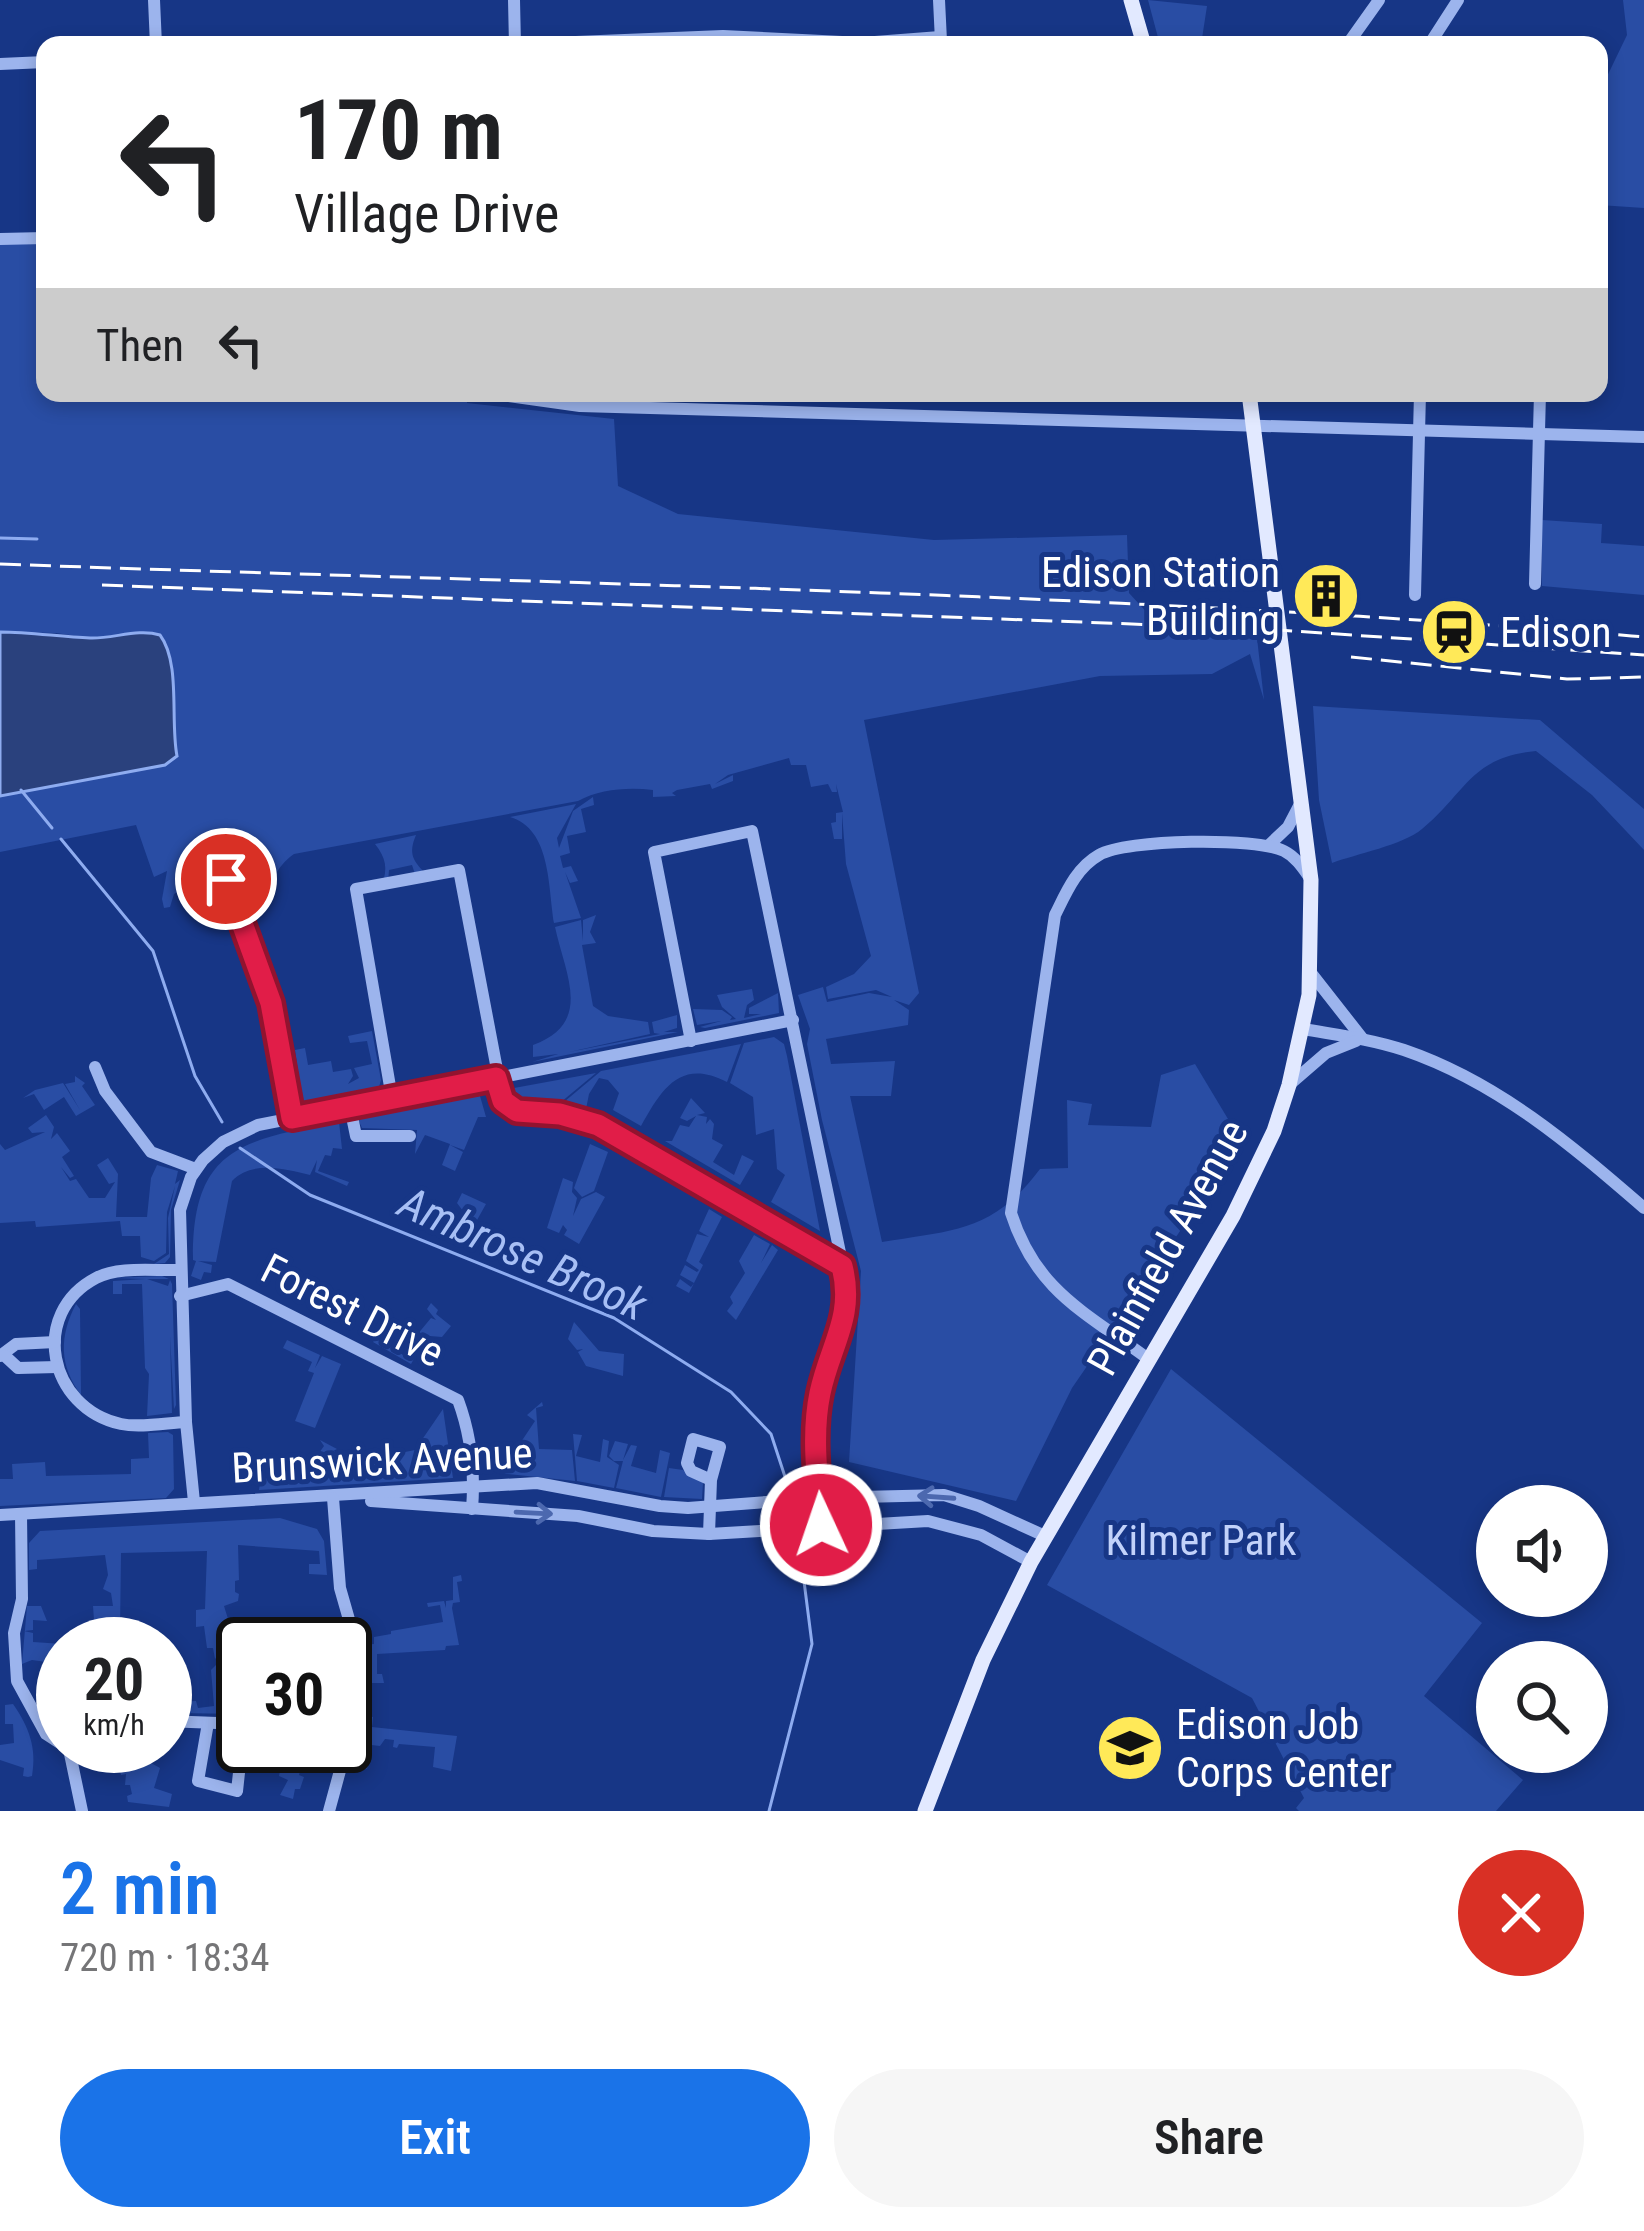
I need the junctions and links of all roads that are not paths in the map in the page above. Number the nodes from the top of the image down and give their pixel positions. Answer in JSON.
{"nodes":[{"id":1,"x":154,"y":0,"type":"edge"},
{"id":2,"x":514,"y":0,"type":"edge"},
{"id":3,"x":939,"y":0,"type":"edge"},
{"id":4,"x":1131,"y":0,"type":"edge"},
{"id":5,"x":1379,"y":0,"type":"edge"},
{"id":6,"x":1458,"y":0,"type":"edge"},
{"id":7,"x":156,"y":36,"type":"edge"},
{"id":8,"x":515,"y":36,"type":"edge"},
{"id":9,"x":941,"y":36,"type":"edge"},
{"id":10,"x":1141,"y":36,"type":"edge"},
{"id":11,"x":1353,"y":36,"type":"edge"},
{"id":12,"x":1435,"y":36,"type":"edge"},
{"id":13,"x":36,"y":62,"type":"edge"},
{"id":14,"x":0,"y":64,"type":"edge"},
{"id":15,"x":36,"y":238,"type":"edge"},
{"id":16,"x":0,"y":239,"type":"edge"},
{"id":17,"x":558,"y":402,"type":"edge"},
{"id":18,"x":1251,"y":402,"type":"edge"},
{"id":19,"x":1420,"y":402,"type":"edge"},
{"id":20,"x":1540,"y":402,"type":"edge"},
{"id":21,"x":1255,"y":428,"type":"junction"},
{"id":22,"x":1419,"y":429,"type":"junction"},
{"id":23,"x":1539,"y":434,"type":"junction"},
{"id":24,"x":1644,"y":437,"type":"edge"},
{"id":25,"x":1535,"y":584,"type":"dead end"},
{"id":26,"x":1415,"y":595,"type":"dead end"},
{"id":27,"x":1300,"y":804,"type":"junction"},
{"id":28,"x":1268,"y":846,"type":"junction"},
{"id":29,"x":226,"y":879,"type":"dead end"},
{"id":30,"x":1311,"y":880,"type":"junction"},
{"id":31,"x":1311,"y":973,"type":"junction"},
{"id":32,"x":793,"y":1021,"type":"junction"},
{"id":33,"x":1304,"y":1029,"type":"junction"},
{"id":34,"x":1363,"y":1039,"type":"junction"},
{"id":35,"x":691,"y":1041,"type":"junction"},
{"id":36,"x":95,"y":1067,"type":"dead end"},
{"id":37,"x":496,"y":1078,"type":"junction"},
{"id":38,"x":1289,"y":1085,"type":"junction"},
{"id":39,"x":392,"y":1099,"type":"junction"},
{"id":40,"x":350,"y":1107,"type":"junction"},
{"id":41,"x":292,"y":1118,"type":"junction"},
{"id":42,"x":410,"y":1136,"type":"dead end"},
{"id":43,"x":196,"y":1169,"type":"junction"},
{"id":44,"x":1644,"y":1208,"type":"edge"},
{"id":45,"x":842,"y":1266,"type":"junction"},
{"id":46,"x":179,"y":1270,"type":"junction"},
{"id":47,"x":180,"y":1296,"type":"junction"},
{"id":48,"x":55,"y":1342,"type":"junction"},
{"id":49,"x":2,"y":1356,"type":"edge"},
{"id":50,"x":1148,"y":1358,"type":"junction"},
{"id":51,"x":56,"y":1367,"type":"junction"},
{"id":52,"x":186,"y":1422,"type":"junction"},
{"id":53,"x":711,"y":1480,"type":"dead end"},
{"id":54,"x":474,"y":1486,"type":"junction"},
{"id":55,"x":333,"y":1498,"type":"junction"},
{"id":56,"x":819,"y":1498,"type":"junction"},
{"id":57,"x":194,"y":1502,"type":"junction"},
{"id":58,"x":712,"y":1505,"type":"junction"},
{"id":59,"x":472,"y":1509,"type":"junction"},
{"id":60,"x":21,"y":1514,"type":"junction"},
{"id":61,"x":0,"y":1515,"type":"edge"},
{"id":62,"x":821,"y":1525,"type":"junction"},
{"id":63,"x":709,"y":1534,"type":"junction"},
{"id":64,"x":1046,"y":1536,"type":"junction"},
{"id":65,"x":1031,"y":1562,"type":"junction"},
{"id":66,"x":348,"y":1617,"type":"edge"},
{"id":67,"x":36,"y":1716,"type":"edge"},
{"id":68,"x":192,"y":1722,"type":"edge"},
{"id":69,"x":208,"y":1723,"type":"junction"},
{"id":70,"x":216,"y":1723,"type":"edge"},
{"id":71,"x":78,"y":1773,"type":"edge"},
{"id":72,"x":238,"y":1773,"type":"edge"},
{"id":73,"x":338,"y":1773,"type":"edge"},
{"id":74,"x":82,"y":1811,"type":"edge"},
{"id":75,"x":328,"y":1811,"type":"edge"},
{"id":76,"x":925,"y":1811,"type":"edge"}],
"edges":[{"from":1,"to":7,"type":"street"},
{"from":2,"to":8,"type":"street"},
{"from":3,"to":9,"type":"street"},
{"from":4,"to":10,"type":"main road"},
{"from":5,"to":11,"type":"street"},
{"from":6,"to":12,"type":"street"},
{"from":13,"to":14,"type":"street"},
{"from":15,"to":16,"type":"street"},
{"from":17,"to":21,"type":"street"},
{"from":18,"to":21,"type":"main road","name":"Plainfield Avenue"},
{"from":19,"to":22,"type":"street"},
{"from":20,"to":23,"type":"street"},
{"from":21,"to":22,"type":"street"},
{"from":21,"to":27,"type":"main road","name":"Plainfield Avenue"},
{"from":22,"to":23,"type":"street"},
{"from":22,"to":26,"type":"street"},
{"from":23,"to":24,"type":"street"},
{"from":23,"to":25,"type":"street"},
{"from":27,"to":28,"type":"street"},
{"from":27,"to":30,"type":"main road","name":"Plainfield Avenue"},
{"from":28,"to":30,"type":"street"},
{"from":28,"to":50,"type":"street"},
{"from":29,"to":41,"type":"street"},
{"from":30,"to":31,"type":"main road","name":"Plainfield Avenue"},
{"from":31,"to":33,"type":"main road","name":"Plainfield Avenue"},
{"from":31,"to":34,"type":"street"},
{"from":32,"to":35,"type":"street"},
{"from":32,"to":35,"type":"street"},
{"from":32,"to":45,"type":"street"},
{"from":33,"to":34,"type":"street"},
{"from":33,"to":38,"type":"main road","name":"Plainfield Avenue"},
{"from":34,"to":38,"type":"street"},
{"from":34,"to":44,"type":"street"},
{"from":35,"to":37,"type":"street"},
{"from":36,"to":43,"type":"street"},
{"from":37,"to":39,"type":"street"},
{"from":37,"to":39,"type":"street"},
{"from":37,"to":45,"type":"street"},
{"from":38,"to":50,"type":"main road","name":"Plainfield Avenue"},
{"from":39,"to":40,"type":"street"},
{"from":40,"to":41,"type":"street"},
{"from":40,"to":42,"type":"street"},
{"from":41,"to":43,"type":"street"},
{"from":43,"to":46,"type":"street"},
{"from":45,"to":56,"type":"street"},
{"from":46,"to":47,"type":"street"},
{"from":46,"to":48,"type":"street"},
{"from":47,"to":52,"type":"street"},
{"from":47,"to":54,"type":"street","name":"Forest Drive"},
{"from":48,"to":49,"type":"street"},
{"from":48,"to":51,"type":"street"},
{"from":49,"to":51,"type":"street"},
{"from":50,"to":64,"type":"main road","name":"Plainfield Avenue"},
{"from":51,"to":52,"type":"street"},
{"from":52,"to":57,"type":"street"},
{"from":53,"to":58,"type":"street"},
{"from":54,"to":55,"type":"street","name":"Brunswick Avenue"},
{"from":54,"to":58,"type":"street","name":"Brunswick Avenue"},
{"from":54,"to":59,"type":"street","name":"Forest Drive"},
{"from":55,"to":57,"type":"street","name":"Brunswick Avenue"},
{"from":55,"to":59,"type":"street"},
{"from":55,"to":66,"type":"street"},
{"from":56,"to":58,"type":"street","name":"Brunswick Avenue"},
{"from":56,"to":62,"type":"street"},
{"from":64,"to":56,"type":"street","name":"Brunswick Avenue","one_way":true},
{"from":57,"to":60,"type":"street","name":"Brunswick Avenue"},
{"from":58,"to":63,"type":"street"},
{"from":59,"to":63,"type":"street","one_way":true},
{"from":60,"to":61,"type":"street","name":"Brunswick Avenue"},
{"from":60,"to":67,"type":"street"},
{"from":62,"to":63,"type":"street"},
{"from":62,"to":65,"type":"street"},
{"from":64,"to":65,"type":"main road","name":"Plainfield Avenue"},
{"from":65,"to":76,"type":"main road","name":"Plainfield Avenue"},
{"from":68,"to":69,"type":"street"},
{"from":69,"to":70,"type":"street"},
{"from":69,"to":72,"type":"street"},
{"from":71,"to":74,"type":"street"},
{"from":73,"to":75,"type":"street"}]}
